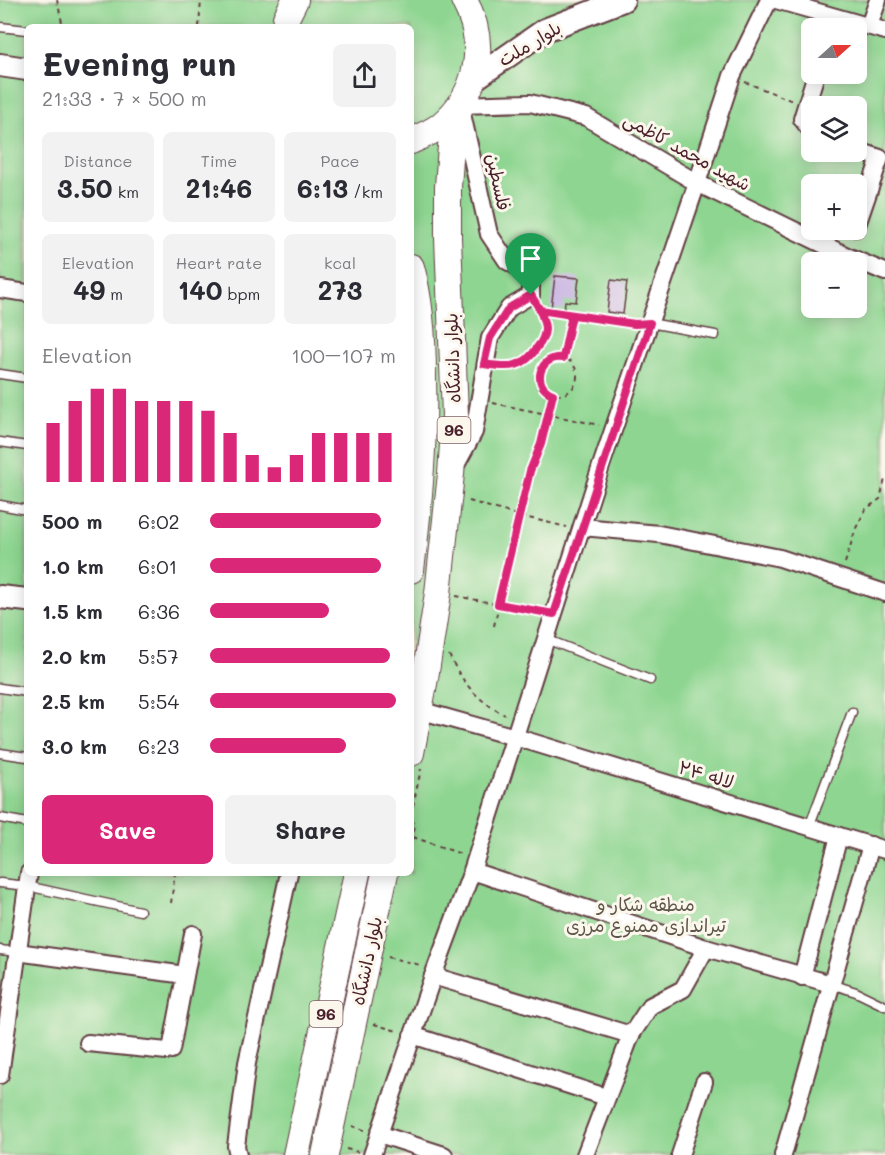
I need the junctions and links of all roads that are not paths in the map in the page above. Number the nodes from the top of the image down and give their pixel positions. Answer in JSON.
{"nodes":[{"id":1,"x":295,"y":0,"type":"edge"},
{"id":2,"x":464,"y":0,"type":"edge"},
{"id":3,"x":623,"y":0,"type":"edge"},
{"id":4,"x":769,"y":0,"type":"edge"},
{"id":5,"x":776,"y":0,"type":"edge"},
{"id":6,"x":878,"y":0,"type":"edge"},
{"id":7,"x":822,"y":18,"type":"edge"},
{"id":8,"x":285,"y":24,"type":"edge"},
{"id":9,"x":0,"y":27,"type":"edge"},
{"id":10,"x":877,"y":29,"type":"edge"},
{"id":11,"x":24,"y":30,"type":"edge"},
{"id":12,"x":0,"y":65,"type":"edge"},
{"id":13,"x":24,"y":69,"type":"edge"},
{"id":14,"x":473,"y":80,"type":"junction"},
{"id":15,"x":460,"y":105,"type":"junction"},
{"id":16,"x":414,"y":140,"type":"edge"},
{"id":17,"x":867,"y":154,"type":"edge"},
{"id":18,"x":698,"y":183,"type":"junction"},
{"id":19,"x":867,"y":196,"type":"edge"},
{"id":20,"x":839,"y":252,"type":"edge"},
{"id":21,"x":867,"y":264,"type":"edge"},
{"id":22,"x":885,"y":272,"type":"edge"},
{"id":23,"x":414,"y":278,"type":"edge"},
{"id":24,"x":0,"y":289,"type":"edge"},
{"id":25,"x":24,"y":293,"type":"edge"},
{"id":26,"x":650,"y":323,"type":"junction"},
{"id":27,"x":715,"y":335,"type":"dead end"},
{"id":28,"x":0,"y":374,"type":"edge"},
{"id":29,"x":24,"y":378,"type":"edge"},
{"id":30,"x":0,"y":442,"type":"edge"},
{"id":31,"x":24,"y":446,"type":"edge"},
{"id":32,"x":450,"y":484,"type":"junction"},
{"id":33,"x":0,"y":505,"type":"edge"},
{"id":34,"x":24,"y":509,"type":"edge"},
{"id":35,"x":582,"y":526,"type":"junction"},
{"id":36,"x":414,"y":543,"type":"edge"},
{"id":37,"x":885,"y":593,"type":"edge"},
{"id":38,"x":0,"y":597,"type":"edge"},
{"id":39,"x":24,"y":600,"type":"edge"},
{"id":40,"x":546,"y":639,"type":"junction"},
{"id":41,"x":650,"y":680,"type":"dead end"},
{"id":42,"x":0,"y":688,"type":"edge"},
{"id":43,"x":24,"y":692,"type":"edge"},
{"id":44,"x":419,"y":710,"type":"junction"},
{"id":45,"x":852,"y":712,"type":"dead end"},
{"id":46,"x":414,"y":737,"type":"edge"},
{"id":47,"x":515,"y":737,"type":"junction"},
{"id":48,"x":0,"y":753,"type":"edge"},
{"id":49,"x":24,"y":757,"type":"edge"},
{"id":50,"x":0,"y":818,"type":"edge"},
{"id":51,"x":24,"y":822,"type":"edge"},
{"id":52,"x":809,"y":826,"type":"junction"},
{"id":53,"x":839,"y":836,"type":"junction"},
{"id":54,"x":878,"y":847,"type":"edge"},
{"id":55,"x":474,"y":865,"type":"junction"},
{"id":56,"x":288,"y":876,"type":"edge"},
{"id":57,"x":356,"y":876,"type":"edge"},
{"id":58,"x":385,"y":876,"type":"edge"},
{"id":59,"x":28,"y":880,"type":"edge"},
{"id":60,"x":0,"y":883,"type":"edge"},
{"id":61,"x":140,"y":911,"type":"dead end"},
{"id":62,"x":193,"y":934,"type":"dead end"},
{"id":63,"x":706,"y":948,"type":"junction"},
{"id":64,"x":0,"y":950,"type":"edge"},
{"id":65,"x":17,"y":952,"type":"junction"},
{"id":66,"x":434,"y":973,"type":"junction"},
{"id":67,"x":186,"y":975,"type":"junction"},
{"id":68,"x":802,"y":977,"type":"junction"},
{"id":69,"x":831,"y":984,"type":"junction"},
{"id":70,"x":885,"y":1006,"type":"edge"},
{"id":71,"x":4,"y":1016,"type":"edge"},
{"id":72,"x":412,"y":1035,"type":"junction"},
{"id":73,"x":631,"y":1035,"type":"junction"},
{"id":74,"x":88,"y":1043,"type":"dead end"},
{"id":75,"x":0,"y":1075,"type":"edge"},
{"id":76,"x":704,"y":1082,"type":"dead end"},
{"id":77,"x":606,"y":1097,"type":"junction"},
{"id":78,"x":379,"y":1134,"type":"junction"},
{"id":79,"x":333,"y":1151,"type":"edge"},
{"id":80,"x":366,"y":1154,"type":"edge"},
{"id":81,"x":237,"y":1155,"type":"edge"},
{"id":82,"x":296,"y":1155,"type":"edge"},
{"id":83,"x":444,"y":1155,"type":"edge"},
{"id":84,"x":585,"y":1155,"type":"edge"},
{"id":85,"x":680,"y":1155,"type":"edge"},
{"id":86,"x":783,"y":1155,"type":"edge"}],
"edges":[{"from":1,"to":8,"type":"main road"},
{"from":2,"to":14,"type":"main road","number":"96"},
{"from":3,"to":14,"type":"street","name":"بلوار ملت"},
{"from":4,"to":18,"type":"street"},
{"from":5,"to":7,"type":"street"},
{"from":6,"to":10,"type":"street"},
{"from":9,"to":11,"type":"lane"},
{"from":12,"to":13,"type":"street"},
{"from":14,"to":15,"type":"main road","number":"96"},
{"from":15,"to":16,"type":"main road","number":"96"},
{"from":15,"to":18,"type":"street","name":"شهید محمد کاظمی"},
{"from":15,"to":32,"type":"main road","name":"بلوار دانشگاه","number":"96"},
{"from":15,"to":32,"type":"street","name":"فلسطین"},
{"from":17,"to":19,"type":"street"},
{"from":18,"to":20,"type":"street","name":"شهید محمد کاظمی"},
{"from":18,"to":26,"type":"street"},
{"from":21,"to":22,"type":"street","name":"شهید محمد کاظمی"},
{"from":23,"to":36,"type":"main road","name":"بلوار دانشگاه","number":"96"},
{"from":24,"to":25,"type":"street"},
{"from":26,"to":27,"type":"lane"},
{"from":26,"to":35,"type":"street"},
{"from":28,"to":29,"type":"lane"},
{"from":30,"to":31,"type":"lane"},
{"from":32,"to":44,"type":"main road","name":"بلوار دانشگاه","number":"96"},
{"from":33,"to":34,"type":"lane"},
{"from":35,"to":37,"type":"street"},
{"from":35,"to":40,"type":"street"},
{"from":38,"to":39,"type":"street"},
{"from":40,"to":41,"type":"lane"},
{"from":40,"to":47,"type":"street"},
{"from":42,"to":43,"type":"lane"},
{"from":44,"to":46,"type":"main road","name":"بلوار دانشگاه","number":"96"},
{"from":44,"to":47,"type":"street","name":"لاله ۲۴"},
{"from":45,"to":52,"type":"lane"},
{"from":47,"to":52,"type":"street","name":"لاله ۲۴"},
{"from":47,"to":55,"type":"street"},
{"from":48,"to":49,"type":"lane"},
{"from":50,"to":51,"type":"lane"},
{"from":52,"to":53,"type":"street","name":"لاله ۲۴"},
{"from":53,"to":54,"type":"street","name":"لاله ۲۴"},
{"from":53,"to":68,"type":"street"},
{"from":54,"to":69,"type":"street"},
{"from":55,"to":63,"type":"street"},
{"from":55,"to":66,"type":"street"},
{"from":56,"to":81,"type":"street"},
{"from":57,"to":82,"type":"main road","name":"بلوار دانشگاه","number":"96"},
{"from":58,"to":79,"type":"main road","name":"بلوار دانشگاه","number":"96"},
{"from":59,"to":60,"type":"lane"},
{"from":59,"to":61,"type":"lane"},
{"from":59,"to":65,"type":"street"},
{"from":62,"to":67,"type":"street"},
{"from":63,"to":68,"type":"street"},
{"from":63,"to":73,"type":"street"},
{"from":64,"to":65,"type":"lane"},
{"from":65,"to":67,"type":"street"},
{"from":65,"to":71,"type":"street"},
{"from":66,"to":72,"type":"street"},
{"from":66,"to":73,"type":"street"},
{"from":67,"to":74,"type":"street"},
{"from":68,"to":69,"type":"street"},
{"from":69,"to":70,"type":"lane"},
{"from":69,"to":86,"type":"street"},
{"from":71,"to":75,"type":"street"},
{"from":72,"to":77,"type":"street"},
{"from":72,"to":78,"type":"street"},
{"from":73,"to":77,"type":"street"},
{"from":76,"to":85,"type":"street"},
{"from":77,"to":84,"type":"street"},
{"from":78,"to":80,"type":"street"},
{"from":78,"to":83,"type":"street"}]}
